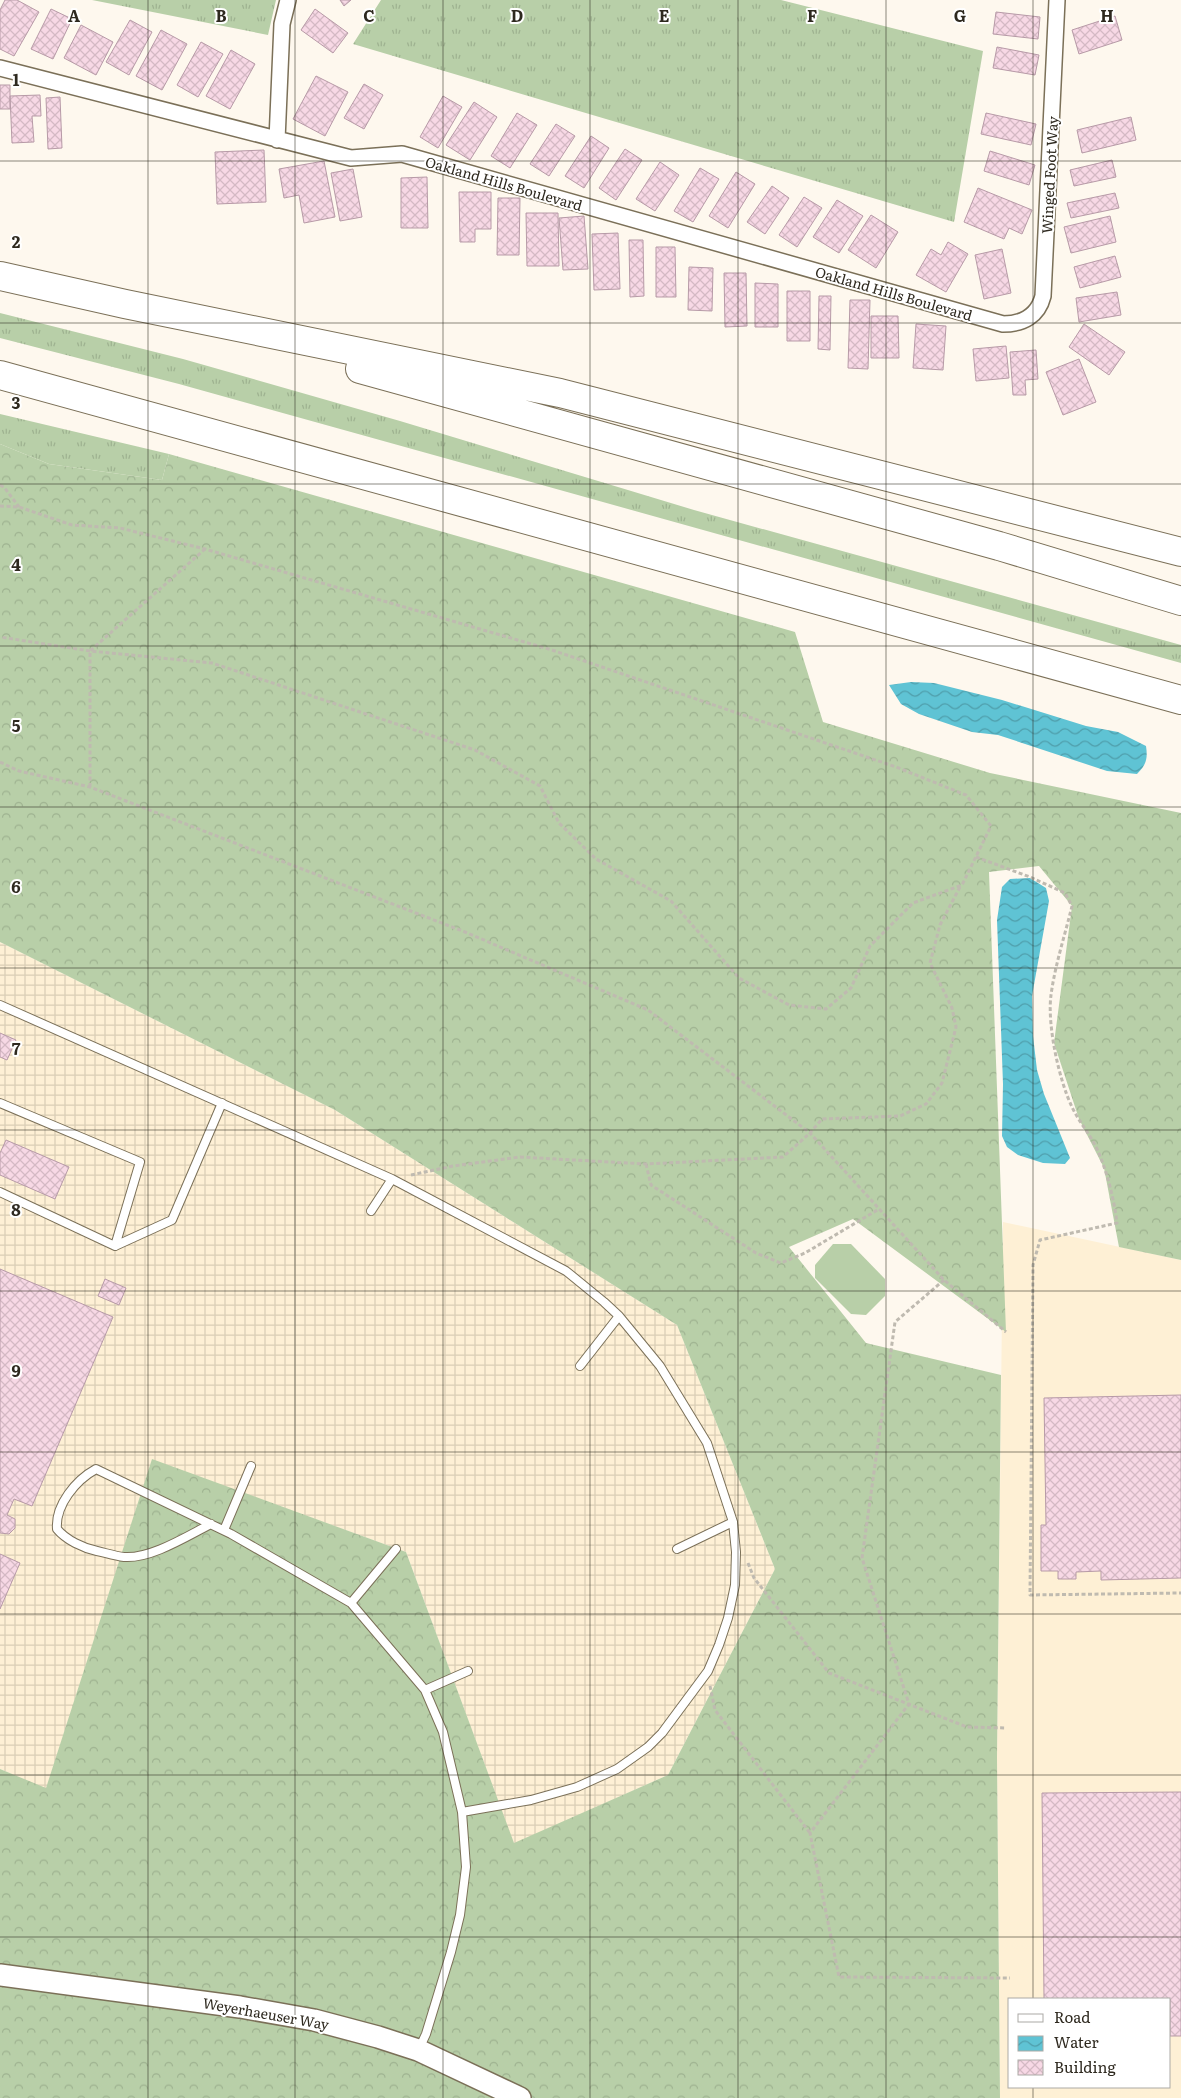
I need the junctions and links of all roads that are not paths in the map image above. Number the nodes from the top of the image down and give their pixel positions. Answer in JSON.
{"nodes":[{"id":1,"x":288,"y":0,"type":"edge"},
{"id":2,"x":1057,"y":0,"type":"edge"},
{"id":3,"x":0,"y":68,"type":"edge"},
{"id":4,"x":277,"y":140,"type":"junction"},
{"id":5,"x":0,"y":276,"type":"edge"},
{"id":6,"x":125,"y":304,"type":"junction"},
{"id":7,"x":1003,"y":324,"type":"joint"},
{"id":8,"x":0,"y":375,"type":"edge"},
{"id":9,"x":1181,"y":552,"type":"edge"},
{"id":10,"x":1181,"y":601,"type":"edge"},
{"id":11,"x":984,"y":647,"type":"junction"},
{"id":12,"x":1181,"y":700,"type":"edge"},
{"id":13,"x":1181,"y":720,"type":"edge"},
{"id":14,"x":0,"y":1005,"type":"edge"},
{"id":15,"x":0,"y":1103,"type":"edge"},
{"id":16,"x":222,"y":1103,"type":"junction"},
{"id":17,"x":392,"y":1178,"type":"junction"},
{"id":18,"x":0,"y":1192,"type":"edge"},
{"id":19,"x":371,"y":1211,"type":"dead end"},
{"id":20,"x":115,"y":1246,"type":"junction"},
{"id":21,"x":618,"y":1316,"type":"junction"},
{"id":22,"x":580,"y":1366,"type":"dead end"},
{"id":23,"x":251,"y":1466,"type":"dead end"},
{"id":24,"x":733,"y":1522,"type":"junction"},
{"id":25,"x":211,"y":1524,"type":"junction"},
{"id":26,"x":224,"y":1530,"type":"junction"},
{"id":27,"x":396,"y":1549,"type":"dead end"},
{"id":28,"x":677,"y":1549,"type":"dead end"},
{"id":29,"x":352,"y":1603,"type":"junction"},
{"id":30,"x":468,"y":1671,"type":"dead end"},
{"id":31,"x":425,"y":1690,"type":"junction"},
{"id":32,"x":462,"y":1812,"type":"junction"},
{"id":33,"x":0,"y":1975,"type":"edge"},
{"id":34,"x":418,"y":2050,"type":"junction"},
{"id":35,"x":520,"y":2098,"type":"edge"}],
"edges":[{"from":1,"to":4,"type":"street"},
{"from":2,"to":7,"type":"street","name":"Winged Foot Way"},
{"from":3,"to":4,"type":"street","name":"Oakland Hills Boulevard"},
{"from":4,"to":7,"type":"street","name":"Oakland Hills Boulevard"},
{"from":5,"to":6,"type":"highway"},
{"from":6,"to":9,"type":"highway"},
{"from":6,"to":10,"type":"highway"},
{"from":8,"to":11,"type":"highway"},
{"from":11,"to":12,"type":"highway"},
{"from":11,"to":13,"type":"highway"},
{"from":14,"to":16,"type":"lane"},
{"from":15,"to":20,"type":"lane"},
{"from":16,"to":17,"type":"lane"},
{"from":16,"to":20,"type":"lane"},
{"from":17,"to":19,"type":"lane"},
{"from":17,"to":21,"type":"lane"},
{"from":18,"to":20,"type":"lane"},
{"from":21,"to":22,"type":"lane"},
{"from":21,"to":24,"type":"lane"},
{"from":23,"to":26,"type":"lane"},
{"from":24,"to":28,"type":"lane"},
{"from":24,"to":32,"type":"lane"},
{"from":25,"to":25,"type":"lane"},
{"from":25,"to":26,"type":"lane"},
{"from":26,"to":29,"type":"lane"},
{"from":27,"to":29,"type":"lane"},
{"from":29,"to":31,"type":"lane"},
{"from":30,"to":31,"type":"lane"},
{"from":31,"to":32,"type":"lane"},
{"from":32,"to":34,"type":"lane"},
{"from":33,"to":34,"type":"street","name":"Weyerhaeuser Way"},
{"from":34,"to":35,"type":"street","name":"Weyerhaeuser Way"}]}
